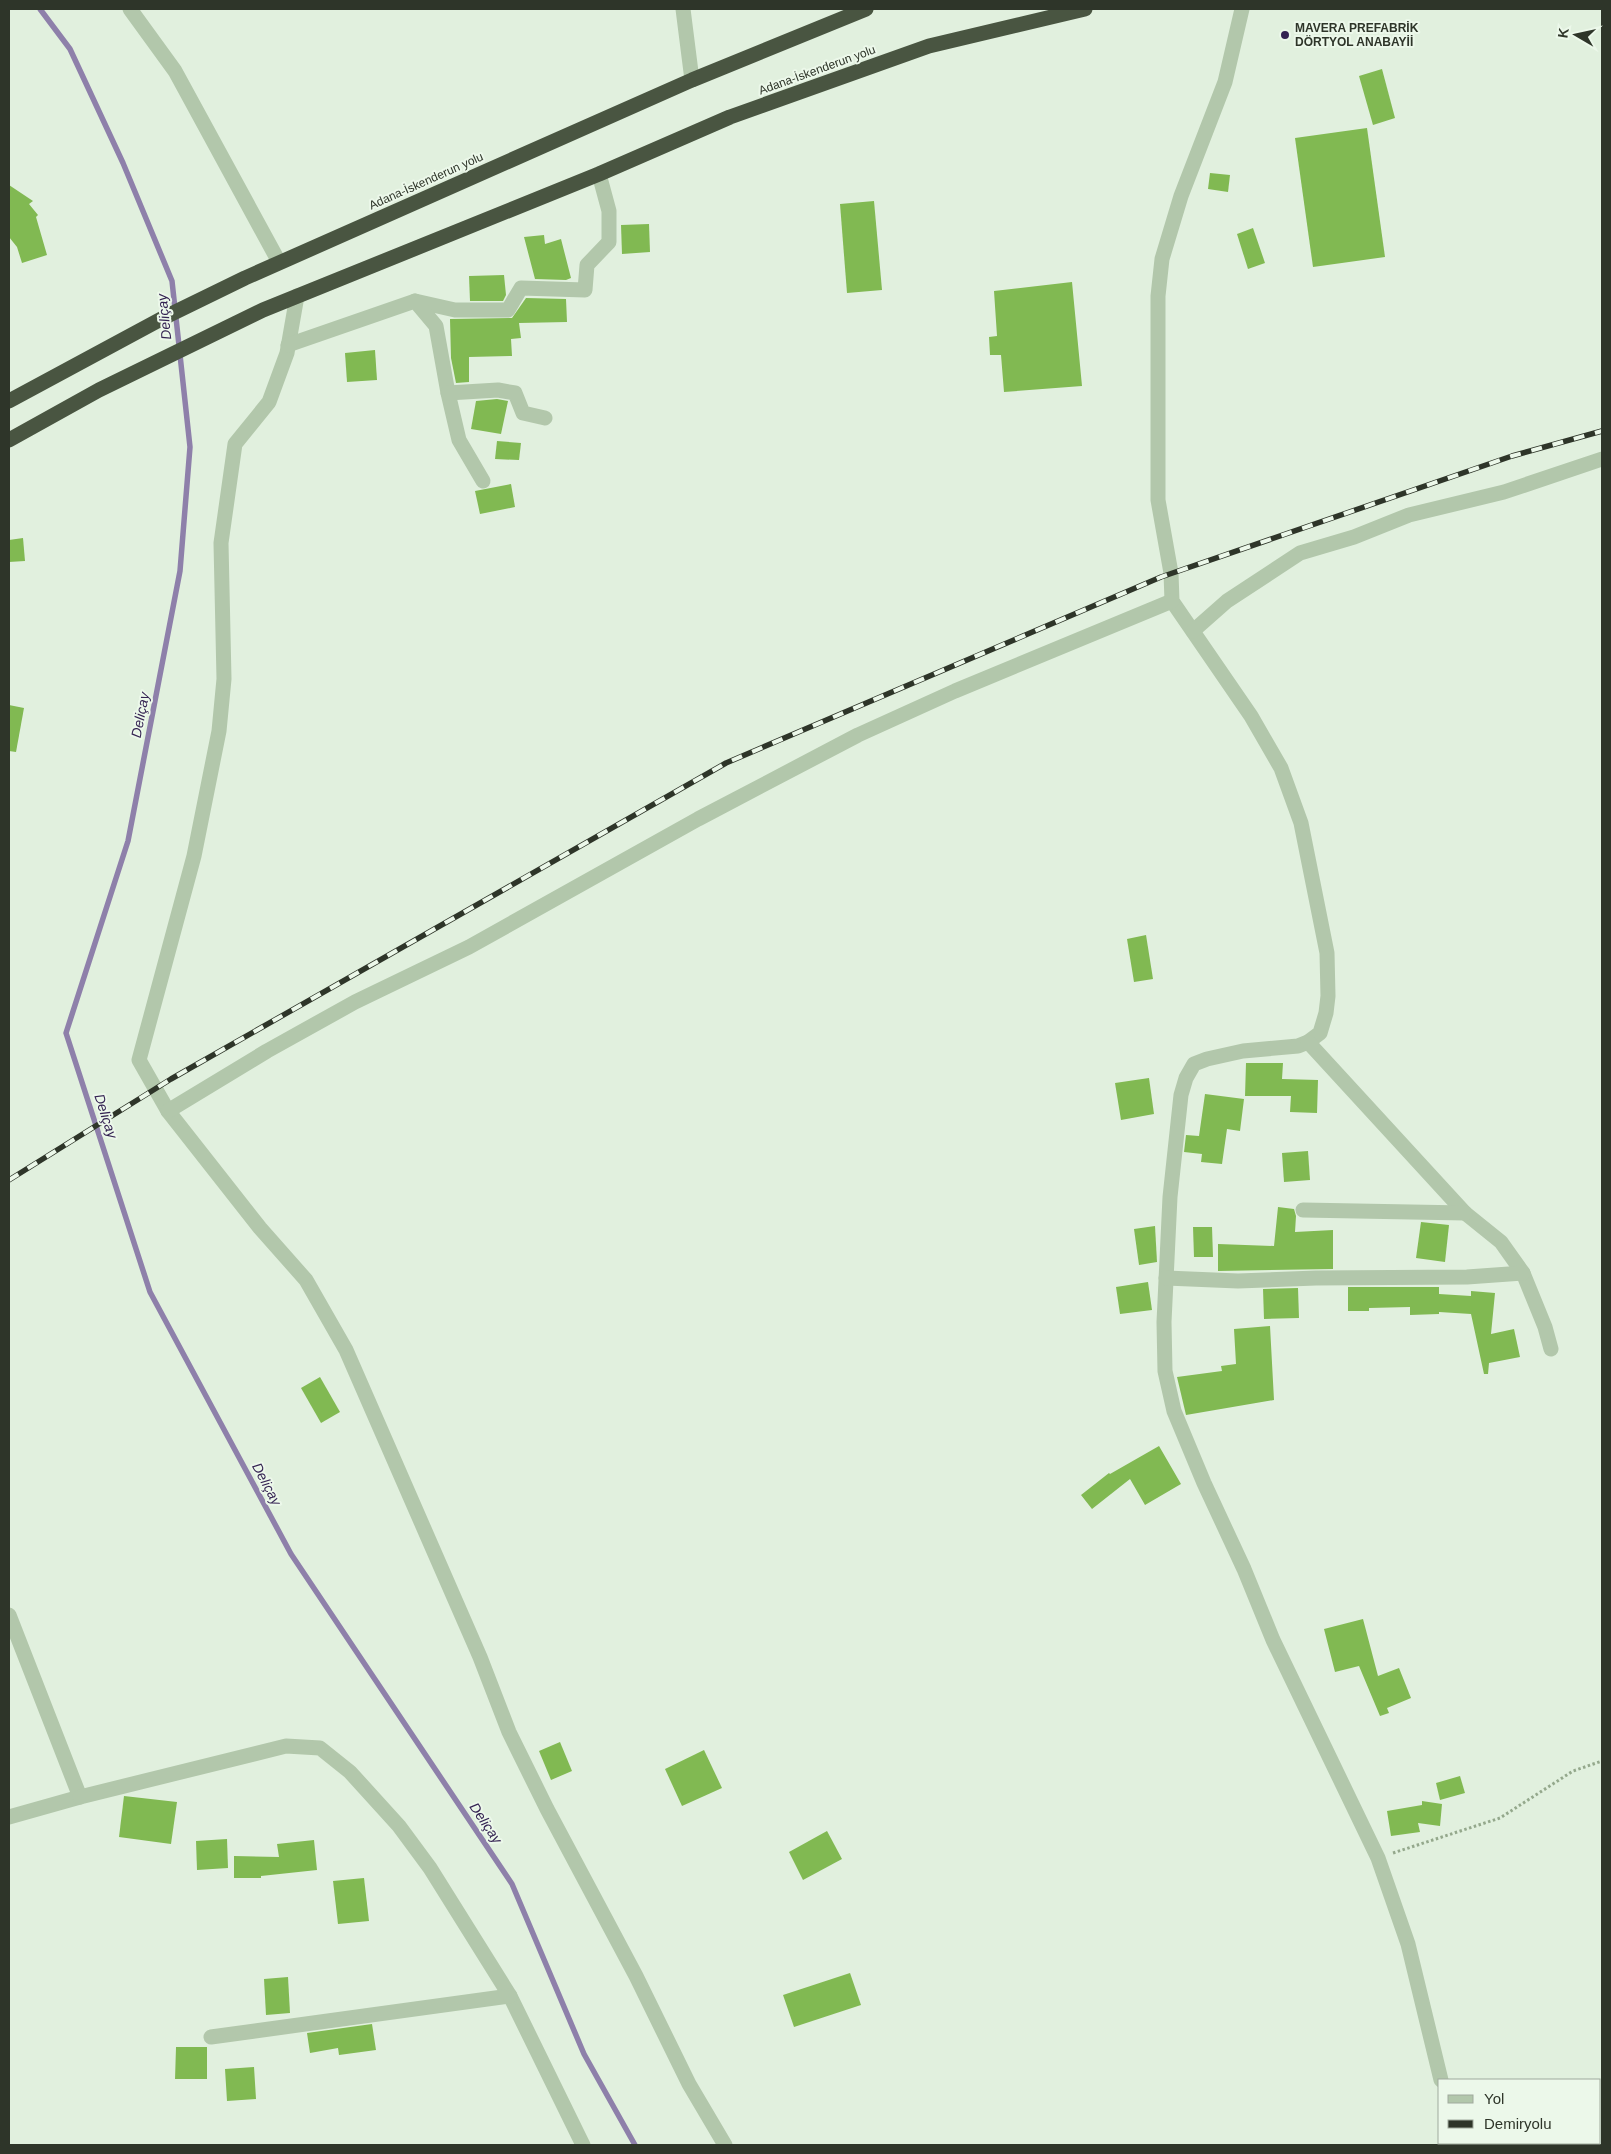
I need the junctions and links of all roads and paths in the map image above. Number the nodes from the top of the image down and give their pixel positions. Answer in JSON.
{"nodes":[{"id":1,"x":130,"y":9,"type":"edge"},
{"id":2,"x":683,"y":9,"type":"edge"},
{"id":3,"x":866,"y":9,"type":"edge"},
{"id":4,"x":1085,"y":9,"type":"edge"},
{"id":5,"x":1242,"y":9,"type":"edge"},
{"id":6,"x":692,"y":80,"type":"junction"},
{"id":7,"x":599,"y":174,"type":"junction"},
{"id":8,"x":279,"y":262,"type":"junction"},
{"id":9,"x":297,"y":296,"type":"junction"},
{"id":10,"x":414,"y":301,"type":"junction"},
{"id":11,"x":288,"y":345,"type":"junction"},
{"id":12,"x":448,"y":393,"type":"junction"},
{"id":13,"x":9,"y":401,"type":"edge"},
{"id":14,"x":545,"y":418,"type":"dead end"},
{"id":15,"x":9,"y":440,"type":"edge"},
{"id":16,"x":1602,"y":459,"type":"edge"},
{"id":17,"x":483,"y":481,"type":"dead end"},
{"id":18,"x":1172,"y":601,"type":"junction"},
{"id":19,"x":1193,"y":631,"type":"junction"},
{"id":20,"x":1308,"y":1042,"type":"junction"},
{"id":21,"x":168,"y":1111,"type":"junction"},
{"id":22,"x":1303,"y":1210,"type":"dead end"},
{"id":23,"x":1465,"y":1213,"type":"junction"},
{"id":24,"x":1523,"y":1273,"type":"junction"},
{"id":25,"x":1166,"y":1278,"type":"junction"},
{"id":26,"x":1551,"y":1348,"type":"dead end"},
{"id":27,"x":9,"y":1615,"type":"edge"},
{"id":28,"x":1602,"y":1762,"type":"edge"},
{"id":29,"x":80,"y":1797,"type":"junction"},
{"id":30,"x":9,"y":1817,"type":"edge"},
{"id":31,"x":1378,"y":1858,"type":"junction"},
{"id":32,"x":510,"y":1996,"type":"junction"},
{"id":33,"x":211,"y":2037,"type":"dead end"},
{"id":34,"x":1441,"y":2079,"type":"edge"},
{"id":35,"x":584,"y":2145,"type":"edge"},
{"id":36,"x":724,"y":2145,"type":"edge"}],
"edges":[{"from":1,"to":8,"type":"street"},
{"from":2,"to":6,"type":"street"},
{"from":3,"to":6,"type":"highway","name":"Adana-İskenderun yolu"},
{"from":4,"to":7,"type":"highway","name":"Adana-İskenderun yolu"},
{"from":5,"to":18,"type":"street"},
{"from":6,"to":8,"type":"highway","name":"Adana-İskenderun yolu"},
{"from":7,"to":9,"type":"highway","name":"Adana-İskenderun yolu"},
{"from":7,"to":10,"type":"street"},
{"from":8,"to":13,"type":"highway","name":"Adana-İskenderun yolu"},
{"from":9,"to":11,"type":"street"},
{"from":9,"to":15,"type":"highway","name":"Adana-İskenderun yolu"},
{"from":10,"to":11,"type":"street"},
{"from":10,"to":12,"type":"street"},
{"from":11,"to":21,"type":"street"},
{"from":12,"to":14,"type":"street"},
{"from":12,"to":17,"type":"street"},
{"from":16,"to":19,"type":"street"},
{"from":18,"to":19,"type":"street"},
{"from":18,"to":21,"type":"street"},
{"from":19,"to":20,"type":"street"},
{"from":20,"to":23,"type":"street"},
{"from":20,"to":25,"type":"street"},
{"from":21,"to":36,"type":"street"},
{"from":22,"to":23,"type":"street"},
{"from":23,"to":24,"type":"street"},
{"from":24,"to":25,"type":"street"},
{"from":24,"to":26,"type":"street"},
{"from":25,"to":31,"type":"street"},
{"from":27,"to":29,"type":"street"},
{"from":28,"to":31,"type":"path"},
{"from":29,"to":30,"type":"street"},
{"from":29,"to":32,"type":"street"},
{"from":31,"to":34,"type":"street"},
{"from":32,"to":33,"type":"street"},
{"from":32,"to":35,"type":"street"}]}
